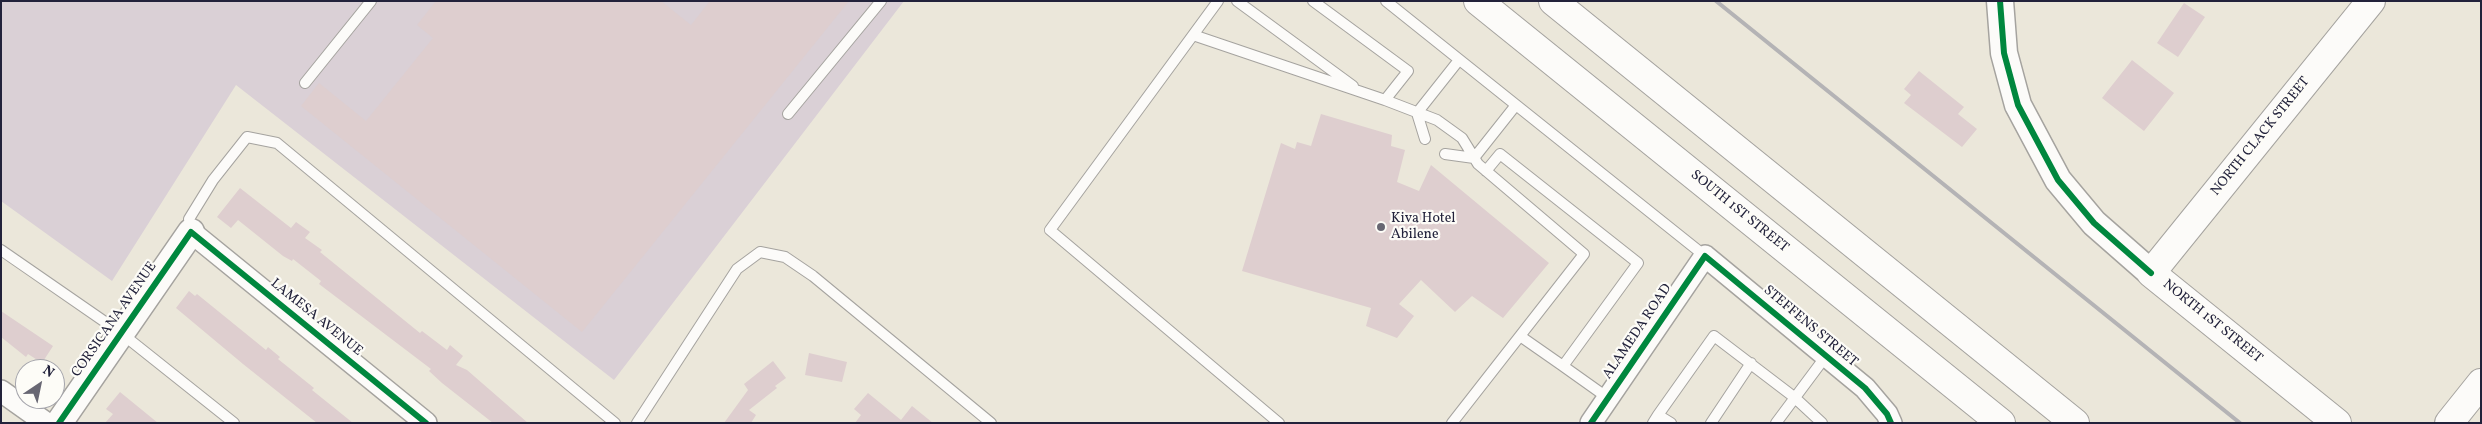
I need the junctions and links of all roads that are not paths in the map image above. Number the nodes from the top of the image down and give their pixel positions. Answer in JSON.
{"nodes":[{"id":1,"x":371,"y":1,"type":"edge"},
{"id":2,"x":881,"y":1,"type":"edge"},
{"id":3,"x":1218,"y":1,"type":"edge"},
{"id":4,"x":1237,"y":1,"type":"edge"},
{"id":5,"x":1313,"y":1,"type":"edge"},
{"id":6,"x":1386,"y":1,"type":"edge"},
{"id":7,"x":1478,"y":1,"type":"edge"},
{"id":8,"x":1553,"y":1,"type":"edge"},
{"id":9,"x":2000,"y":1,"type":"edge"},
{"id":10,"x":2371,"y":1,"type":"edge"},
{"id":11,"x":1193,"y":35,"type":"junction"},
{"id":12,"x":1459,"y":60,"type":"junction"},
{"id":13,"x":305,"y":83,"type":"dead end"},
{"id":14,"x":1362,"y":92,"type":"junction"},
{"id":15,"x":1384,"y":100,"type":"junction"},
{"id":16,"x":1516,"y":104,"type":"junction"},
{"id":17,"x":1417,"y":113,"type":"junction"},
{"id":18,"x":788,"y":114,"type":"dead end"},
{"id":19,"x":1425,"y":139,"type":"dead end"},
{"id":20,"x":1445,"y":154,"type":"dead end"},
{"id":21,"x":1474,"y":158,"type":"junction"},
{"id":22,"x":1486,"y":171,"type":"junction"},
{"id":23,"x":191,"y":232,"type":"junction"},
{"id":24,"x":1,"y":250,"type":"edge"},
{"id":25,"x":1705,"y":256,"type":"junction"},
{"id":26,"x":2151,"y":273,"type":"junction"},
{"id":27,"x":1944,"y":320,"type":"junction"},
{"id":28,"x":121,"y":333,"type":"junction"},
{"id":29,"x":1520,"y":336,"type":"junction"},
{"id":30,"x":1826,"y":356,"type":"junction"},
{"id":31,"x":1751,"y":363,"type":"junction"},
{"id":32,"x":1563,"y":366,"type":"junction"},
{"id":33,"x":1947,"y":380,"type":"junction"},
{"id":34,"x":2481,"y":383,"type":"edge"},
{"id":35,"x":1,"y":391,"type":"edge"},
{"id":36,"x":1794,"y":397,"type":"junction"},
{"id":37,"x":1608,"y":398,"type":"junction"},
{"id":38,"x":1655,"y":419,"type":"edge"},
{"id":39,"x":46,"y":423,"type":"edge"},
{"id":40,"x":60,"y":423,"type":"edge"},
{"id":41,"x":234,"y":423,"type":"edge"},
{"id":42,"x":426,"y":423,"type":"edge"},
{"id":43,"x":615,"y":423,"type":"edge"},
{"id":44,"x":637,"y":423,"type":"edge"},
{"id":45,"x":991,"y":423,"type":"edge"},
{"id":46,"x":1279,"y":423,"type":"edge"},
{"id":47,"x":1452,"y":423,"type":"edge"},
{"id":48,"x":1591,"y":423,"type":"edge"},
{"id":49,"x":1671,"y":423,"type":"edge"},
{"id":50,"x":1711,"y":423,"type":"edge"},
{"id":51,"x":1776,"y":423,"type":"edge"},
{"id":52,"x":1822,"y":423,"type":"edge"},
{"id":53,"x":1891,"y":423,"type":"edge"},
{"id":54,"x":1972,"y":423,"type":"edge"},
{"id":55,"x":2001,"y":423,"type":"edge"},
{"id":56,"x":2044,"y":423,"type":"edge"},
{"id":57,"x":2075,"y":423,"type":"edge"},
{"id":58,"x":2338,"y":423,"type":"edge"},
{"id":59,"x":2449,"y":423,"type":"edge"}],
"edges":[{"from":1,"to":13,"type":"lane"},
{"from":2,"to":18,"type":"lane"},
{"from":3,"to":11,"type":"lane"},
{"from":4,"to":14,"type":"lane"},
{"from":5,"to":15,"type":"lane"},
{"from":6,"to":12,"type":"lane"},
{"from":7,"to":33,"type":"main road","name":"SOUTH 1ST STREET"},
{"from":8,"to":27,"type":"main road"},
{"from":9,"to":26,"type":"street","name":"NORTH 1ST STREET"},
{"from":10,"to":26,"type":"main road","name":"NORTH CLACK STREET"},
{"from":11,"to":14,"type":"lane"},
{"from":11,"to":46,"type":"lane"},
{"from":12,"to":16,"type":"lane"},
{"from":12,"to":17,"type":"lane"},
{"from":14,"to":15,"type":"lane"},
{"from":15,"to":17,"type":"lane"},
{"from":16,"to":21,"type":"lane"},
{"from":16,"to":25,"type":"lane"},
{"from":17,"to":19,"type":"lane"},
{"from":17,"to":21,"type":"lane"},
{"from":20,"to":21,"type":"lane"},
{"from":21,"to":22,"type":"lane"},
{"from":22,"to":29,"type":"lane"},
{"from":22,"to":32,"type":"lane"},
{"from":23,"to":28,"type":"street","name":"CORSICANA AVENUE"},
{"from":23,"to":42,"type":"street","name":"LAMESA AVENUE"},
{"from":23,"to":43,"type":"lane"},
{"from":24,"to":28,"type":"lane"},
{"from":25,"to":30,"type":"street","name":"STEFFENS STREET"},
{"from":25,"to":37,"type":"street","name":"ALAMEDA ROAD"},
{"from":26,"to":58,"type":"main road","name":"NORTH 1ST STREET"},
{"from":27,"to":56,"type":"main road"},
{"from":27,"to":57,"type":"main road"},
{"from":28,"to":40,"type":"street","name":"CORSICANA AVENUE"},
{"from":28,"to":41,"type":"lane"},
{"from":29,"to":32,"type":"lane"},
{"from":29,"to":47,"type":"lane"},
{"from":30,"to":36,"type":"lane"},
{"from":30,"to":53,"type":"street","name":"STEFFENS STREET"},
{"from":31,"to":36,"type":"lane"},
{"from":31,"to":38,"type":"lane"},
{"from":31,"to":50,"type":"lane"},
{"from":32,"to":37,"type":"lane"},
{"from":33,"to":54,"type":"main road"},
{"from":33,"to":55,"type":"main road","name":"SOUTH 1ST STREET"},
{"from":34,"to":59,"type":"main road"},
{"from":35,"to":39,"type":"street"},
{"from":36,"to":51,"type":"lane"},
{"from":36,"to":52,"type":"lane"},
{"from":37,"to":48,"type":"street","name":"ALAMEDA ROAD"},
{"from":38,"to":49,"type":"lane"},
{"from":44,"to":45,"type":"lane"}]}
